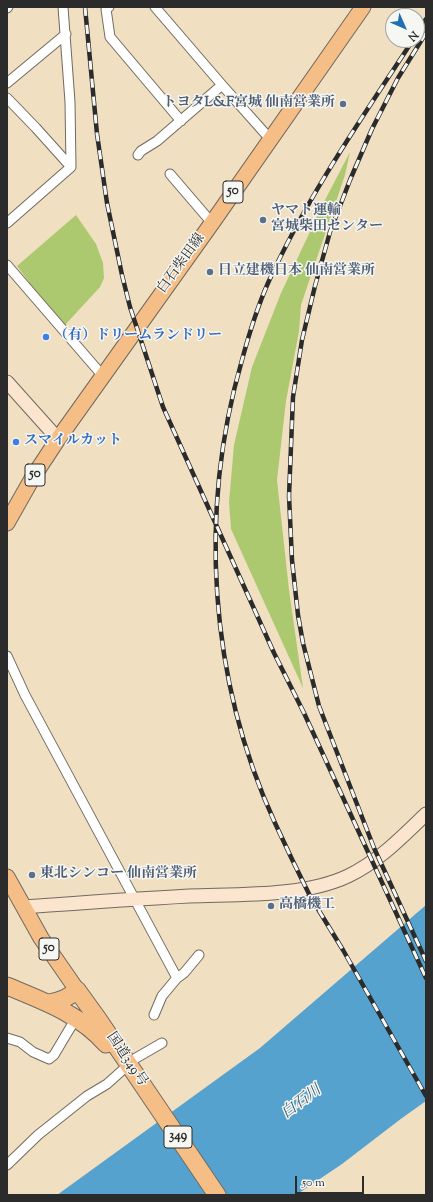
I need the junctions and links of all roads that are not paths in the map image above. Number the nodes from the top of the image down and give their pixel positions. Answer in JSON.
{"nodes":[{"id":1,"x":63,"y":7,"type":"edge"},
{"id":2,"x":109,"y":7,"type":"edge"},
{"id":3,"x":155,"y":7,"type":"edge"},
{"id":4,"x":363,"y":7,"type":"edge"},
{"id":5,"x":66,"y":34,"type":"junction"},
{"id":6,"x":7,"y":83,"type":"edge"},
{"id":7,"x":222,"y":85,"type":"junction"},
{"id":8,"x":7,"y":98,"type":"edge"},
{"id":9,"x":181,"y":121,"type":"junction"},
{"id":10,"x":270,"y":139,"type":"junction"},
{"id":11,"x":138,"y":155,"type":"dead end"},
{"id":12,"x":71,"y":167,"type":"junction"},
{"id":13,"x":170,"y":174,"type":"dead end"},
{"id":14,"x":7,"y":223,"type":"edge"},
{"id":15,"x":212,"y":223,"type":"junction"},
{"id":16,"x":7,"y":266,"type":"edge"},
{"id":17,"x":102,"y":375,"type":"junction"},
{"id":18,"x":7,"y":382,"type":"edge"},
{"id":19,"x":58,"y":439,"type":"junction"},
{"id":20,"x":9,"y":513,"type":"edge"},
{"id":21,"x":7,"y":656,"type":"edge"},
{"id":22,"x":426,"y":814,"type":"edge"},
{"id":23,"x":7,"y":878,"type":"edge"},
{"id":24,"x":134,"y":899,"type":"junction"},
{"id":25,"x":23,"y":907,"type":"junction"},
{"id":26,"x":199,"y":955,"type":"dead end"},
{"id":27,"x":176,"y":978,"type":"junction"},
{"id":28,"x":7,"y":986,"type":"edge"},
{"id":29,"x":77,"y":990,"type":"junction"},
{"id":30,"x":49,"y":1003,"type":"junction"},
{"id":31,"x":154,"y":1015,"type":"dead end"},
{"id":32,"x":76,"y":1018,"type":"junction"},
{"id":33,"x":7,"y":1038,"type":"edge"},
{"id":34,"x":162,"y":1043,"type":"dead end"},
{"id":35,"x":128,"y":1064,"type":"junction"},
{"id":36,"x":7,"y":1165,"type":"edge"},
{"id":37,"x":217,"y":1195,"type":"edge"}],
"edges":[{"from":1,"to":5,"type":"street"},
{"from":2,"to":9,"type":"street"},
{"from":3,"to":7,"type":"street"},
{"from":4,"to":10,"type":"main road","name":"白石柴田線","number":"50"},
{"from":5,"to":6,"type":"street"},
{"from":5,"to":12,"type":"street"},
{"from":7,"to":9,"type":"street"},
{"from":7,"to":10,"type":"street"},
{"from":8,"to":12,"type":"street"},
{"from":9,"to":11,"type":"street"},
{"from":10,"to":15,"type":"main road","name":"白石柴田線","number":"50"},
{"from":12,"to":14,"type":"street"},
{"from":13,"to":15,"type":"street"},
{"from":15,"to":17,"type":"main road","name":"白石柴田線","number":"50"},
{"from":16,"to":17,"type":"street"},
{"from":17,"to":19,"type":"main road","name":"白石柴田線","number":"50"},
{"from":18,"to":19,"type":"street"},
{"from":19,"to":20,"type":"main road","name":"白石柴田線","number":"50"},
{"from":21,"to":24,"type":"street"},
{"from":22,"to":24,"type":"street"},
{"from":23,"to":25,"type":"main road","number":"50"},
{"from":24,"to":25,"type":"street"},
{"from":24,"to":27,"type":"street"},
{"from":25,"to":29,"type":"main road","number":"50"},
{"from":26,"to":27,"type":"street"},
{"from":27,"to":31,"type":"street"},
{"from":28,"to":30,"type":"highway","number":"349"},
{"from":29,"to":30,"type":"highway"},
{"from":29,"to":35,"type":"highway","name":"国道349号","number":"349"},
{"from":30,"to":32,"type":"highway","number":"349"},
{"from":32,"to":33,"type":"street"},
{"from":32,"to":35,"type":"highway","number":"349"},
{"from":34,"to":35,"type":"street"},
{"from":35,"to":36,"type":"street"},
{"from":35,"to":37,"type":"highway","name":"国道349号","number":"349"}]}
